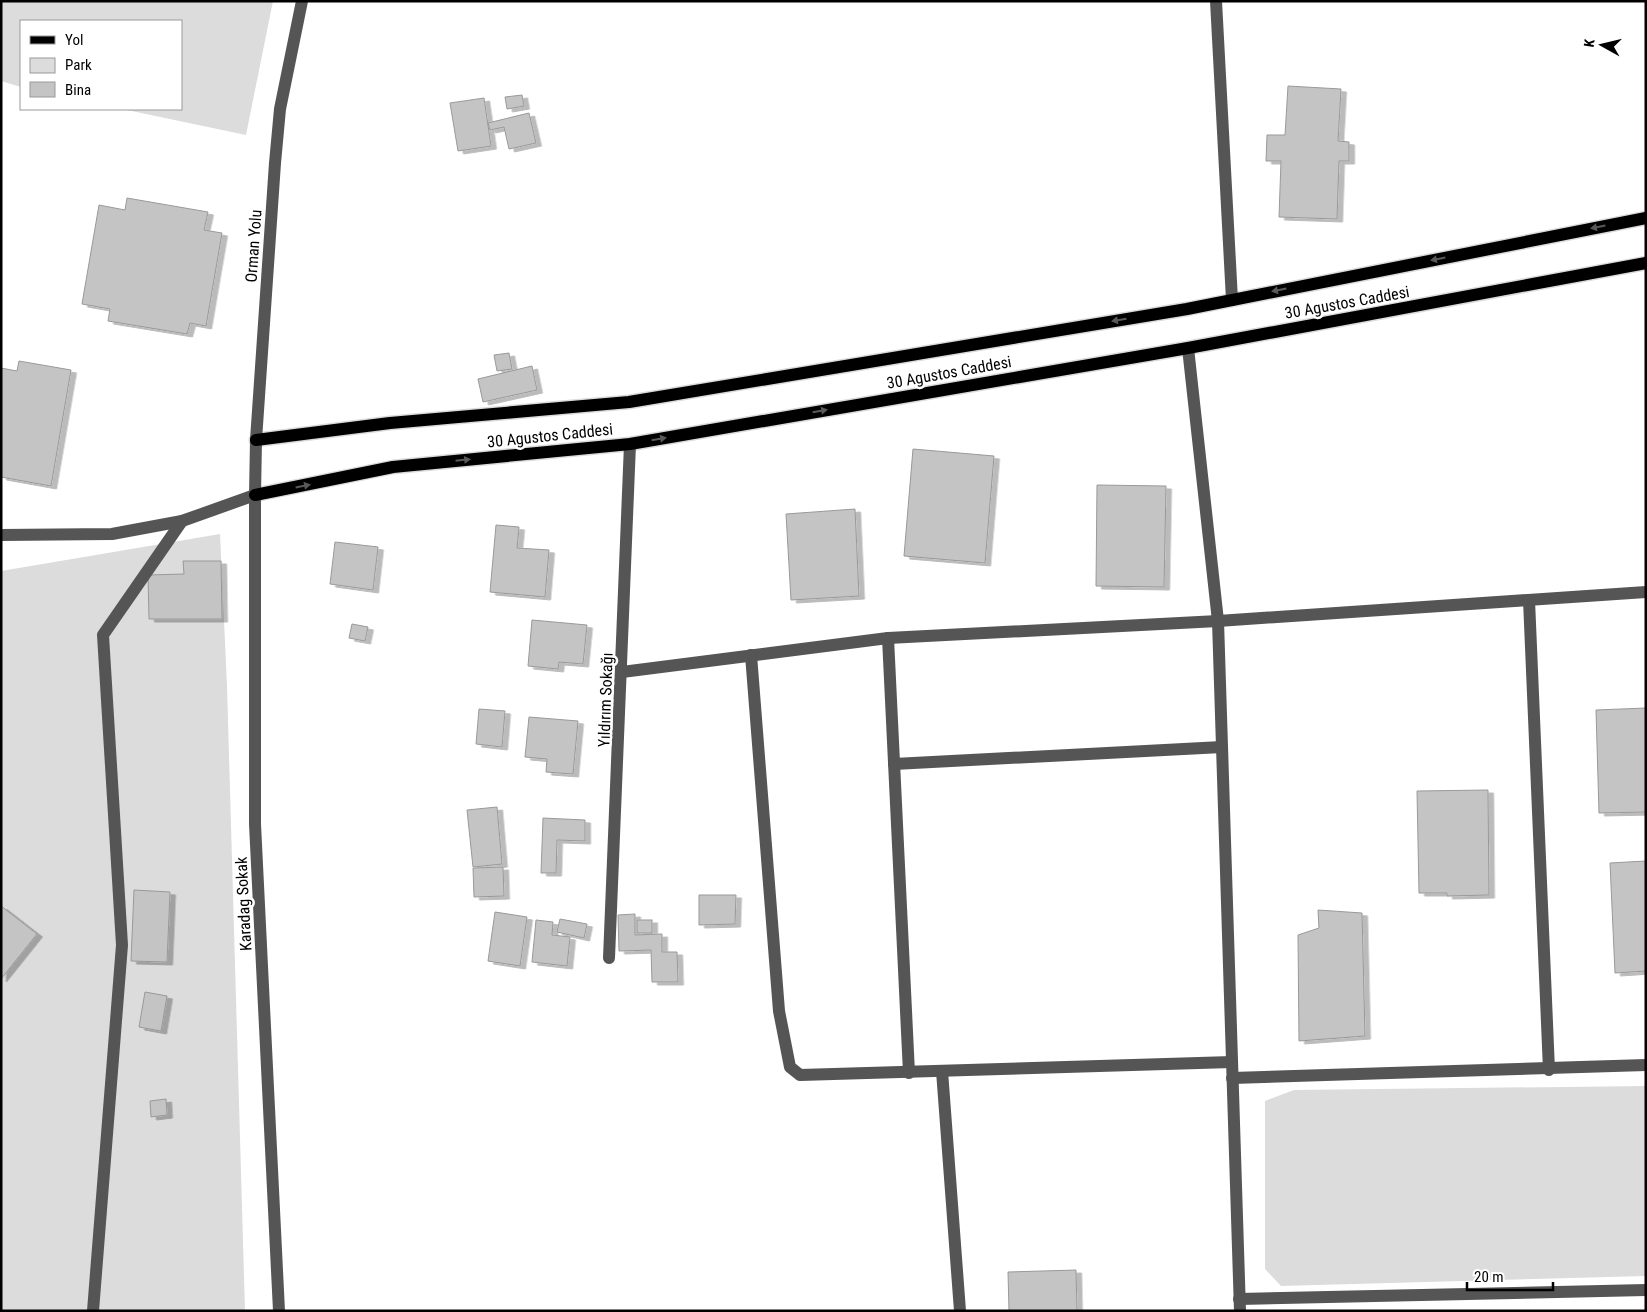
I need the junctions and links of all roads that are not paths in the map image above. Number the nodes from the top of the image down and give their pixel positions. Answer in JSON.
{"nodes":[{"id":1,"x":302,"y":1,"type":"edge"},
{"id":2,"x":1216,"y":1,"type":"edge"},
{"id":3,"x":1646,"y":218,"type":"edge"},
{"id":4,"x":1646,"y":264,"type":"edge"},
{"id":5,"x":1232,"y":300,"type":"junction"},
{"id":6,"x":1188,"y":348,"type":"junction"},
{"id":7,"x":256,"y":440,"type":"junction"},
{"id":8,"x":630,"y":444,"type":"junction"},
{"id":9,"x":255,"y":495,"type":"junction"},
{"id":10,"x":182,"y":522,"type":"junction"},
{"id":11,"x":1,"y":535,"type":"edge"},
{"id":12,"x":1646,"y":592,"type":"edge"},
{"id":13,"x":1529,"y":600,"type":"junction"},
{"id":14,"x":1218,"y":621,"type":"junction"},
{"id":15,"x":888,"y":638,"type":"junction"},
{"id":16,"x":750,"y":655,"type":"junction"},
{"id":17,"x":622,"y":672,"type":"junction"},
{"id":18,"x":1222,"y":747,"type":"junction"},
{"id":19,"x":894,"y":764,"type":"junction"},
{"id":20,"x":609,"y":958,"type":"dead end"},
{"id":21,"x":1232,"y":1062,"type":"junction"},
{"id":22,"x":1646,"y":1065,"type":"edge"},
{"id":23,"x":1550,"y":1070,"type":"junction"},
{"id":24,"x":942,"y":1071,"type":"junction"},
{"id":25,"x":909,"y":1073,"type":"junction"},
{"id":26,"x":1232,"y":1078,"type":"junction"},
{"id":27,"x":1646,"y":1290,"type":"edge"},
{"id":28,"x":1239,"y":1305,"type":"edge"},
{"id":29,"x":93,"y":1311,"type":"edge"},
{"id":30,"x":279,"y":1311,"type":"edge"},
{"id":31,"x":960,"y":1311,"type":"edge"}],
"edges":[{"from":1,"to":7,"type":"street","name":"Orman Yolu"},
{"from":2,"to":5,"type":"street"},
{"from":3,"to":5,"type":"main road","name":"30 Agustos Caddesi","one_way":true},
{"from":4,"to":6,"type":"main road","name":"30 Agustos Caddesi"},
{"from":5,"to":7,"type":"main road","name":"30 Agustos Caddesi","one_way":true},
{"from":8,"to":6,"type":"main road","name":"30 Agustos Caddesi","one_way":true},
{"from":6,"to":14,"type":"street"},
{"from":7,"to":9,"type":"street","name":"Orman Yolu"},
{"from":9,"to":8,"type":"main road","name":"30 Agustos Caddesi","one_way":true},
{"from":8,"to":17,"type":"street","name":"Yıldırım Sokağı"},
{"from":9,"to":10,"type":"street"},
{"from":9,"to":30,"type":"street","name":"Karadag Sokak"},
{"from":10,"to":11,"type":"street"},
{"from":10,"to":29,"type":"street"},
{"from":12,"to":13,"type":"street"},
{"from":13,"to":14,"type":"street"},
{"from":13,"to":23,"type":"street"},
{"from":14,"to":15,"type":"street"},
{"from":14,"to":18,"type":"street"},
{"from":15,"to":16,"type":"street"},
{"from":15,"to":19,"type":"street"},
{"from":16,"to":17,"type":"street"},
{"from":16,"to":25,"type":"street"},
{"from":17,"to":20,"type":"street","name":"Yıldırım Sokağı"},
{"from":18,"to":19,"type":"street"},
{"from":18,"to":21,"type":"street"},
{"from":19,"to":25,"type":"street"},
{"from":21,"to":24,"type":"street"},
{"from":21,"to":26,"type":"street"},
{"from":22,"to":23,"type":"street"},
{"from":23,"to":26,"type":"street"},
{"from":24,"to":25,"type":"street"},
{"from":24,"to":31,"type":"street"},
{"from":26,"to":28,"type":"street"},
{"from":27,"to":28,"type":"street"}]}
